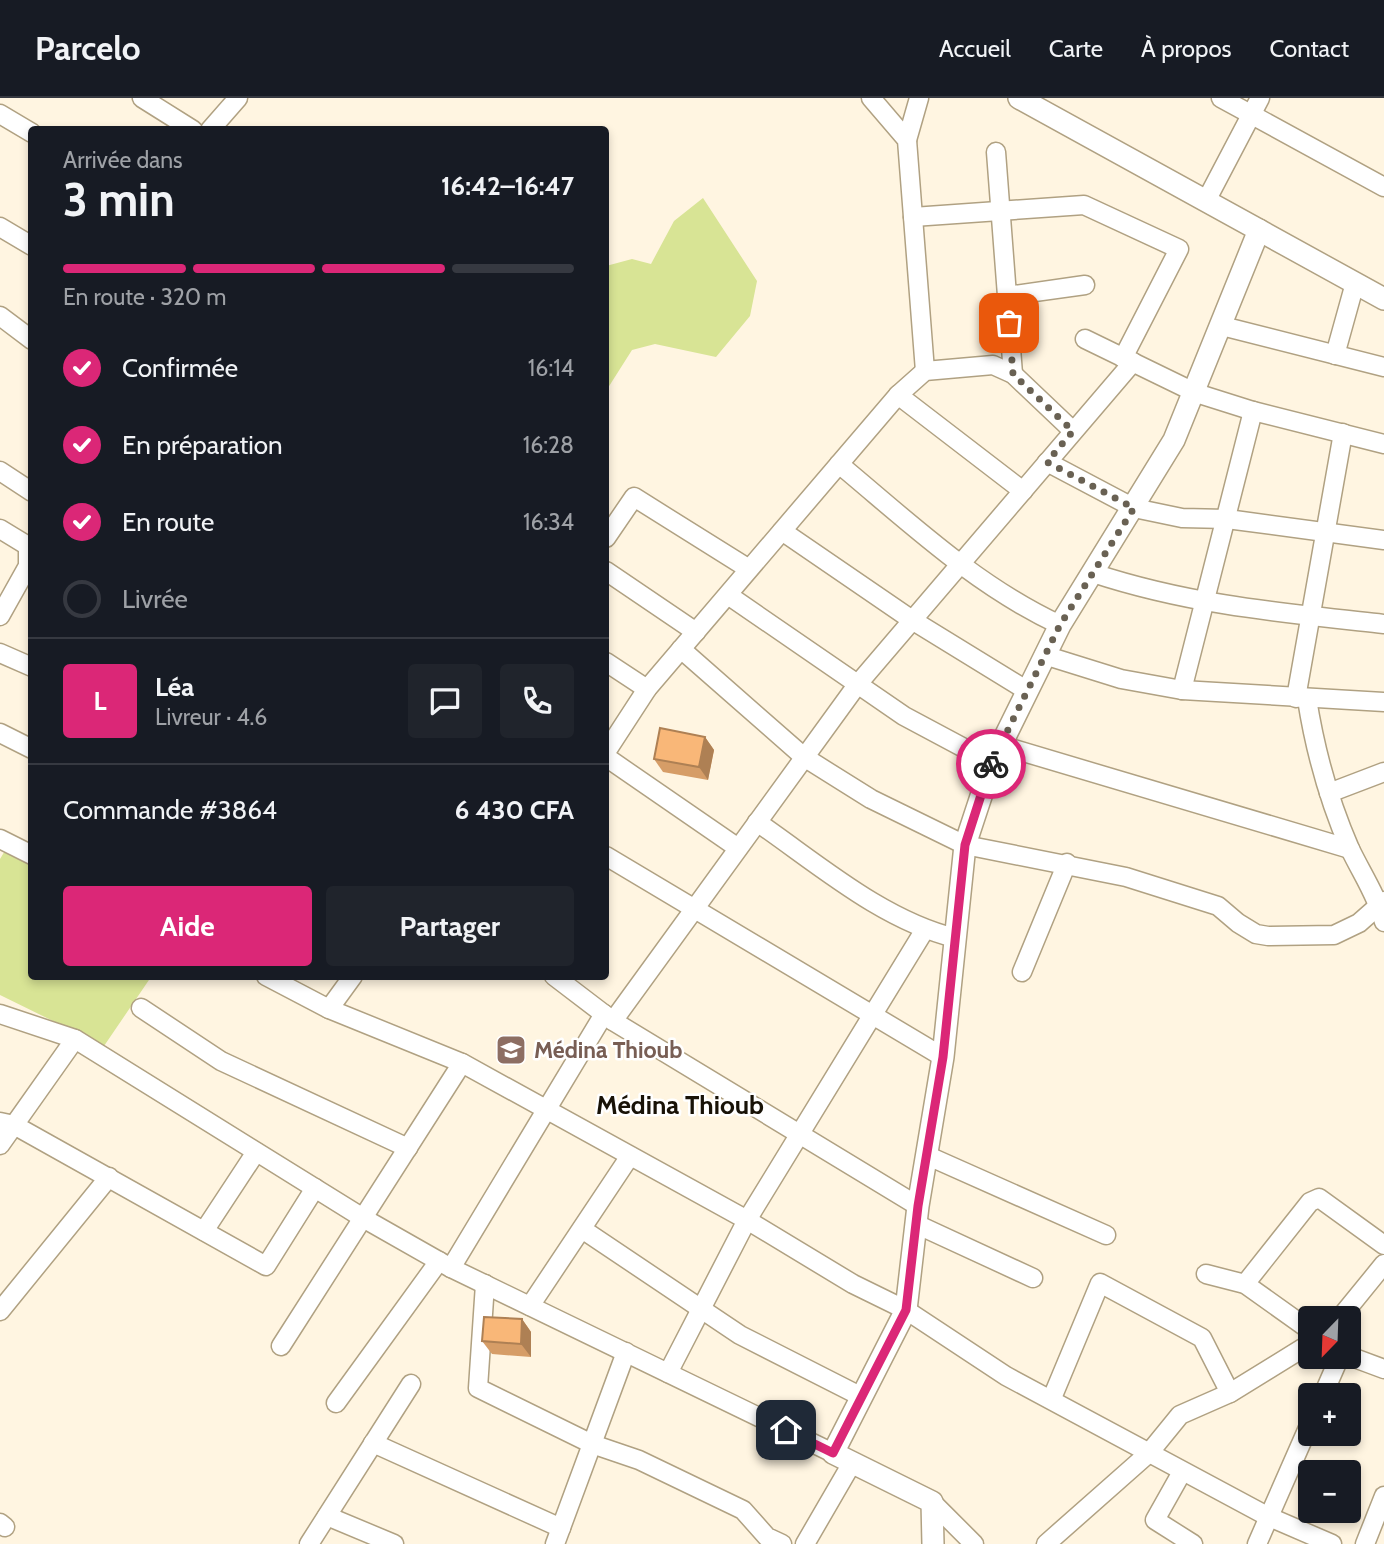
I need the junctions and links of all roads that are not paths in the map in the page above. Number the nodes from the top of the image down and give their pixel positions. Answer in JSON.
{"nodes":[{"id":1,"x":142,"y":98,"type":"edge"},
{"id":2,"x":238,"y":98,"type":"edge"},
{"id":3,"x":871,"y":98,"type":"edge"},
{"id":4,"x":919,"y":98,"type":"edge"},
{"id":5,"x":1021,"y":98,"type":"edge"},
{"id":6,"x":1220,"y":98,"type":"edge"},
{"id":7,"x":1260,"y":98,"type":"edge"},
{"id":8,"x":1242,"y":107,"type":"edge"},
{"id":9,"x":0,"y":114,"type":"edge"},
{"id":10,"x":187,"y":126,"type":"edge"},
{"id":11,"x":214,"y":126,"type":"edge"},
{"id":12,"x":28,"y":131,"type":"edge"},
{"id":13,"x":907,"y":140,"type":"junction"},
{"id":14,"x":996,"y":152,"type":"dead end"},
{"id":15,"x":1384,"y":187,"type":"edge"},
{"id":16,"x":1206,"y":201,"type":"junction"},
{"id":17,"x":1001,"y":210,"type":"junction"},
{"id":18,"x":913,"y":217,"type":"junction"},
{"id":19,"x":0,"y":227,"type":"edge"},
{"id":20,"x":1259,"y":230,"type":"junction"},
{"id":21,"x":28,"y":244,"type":"edge"},
{"id":22,"x":1355,"y":283,"type":"junction"},
{"id":23,"x":1084,"y":285,"type":"dead end"},
{"id":24,"x":1007,"y":296,"type":"junction"},
{"id":25,"x":1384,"y":299,"type":"edge"},
{"id":26,"x":0,"y":316,"type":"edge"},
{"id":27,"x":1222,"y":326,"type":"junction"},
{"id":28,"x":28,"y":337,"type":"edge"},
{"id":29,"x":1085,"y":339,"type":"dead end"},
{"id":30,"x":1335,"y":355,"type":"junction"},
{"id":31,"x":1128,"y":360,"type":"junction"},
{"id":32,"x":1384,"y":367,"type":"edge"},
{"id":33,"x":925,"y":371,"type":"junction"},
{"id":34,"x":1013,"y":374,"type":"junction"},
{"id":35,"x":1196,"y":393,"type":"junction"},
{"id":36,"x":898,"y":395,"type":"junction"},
{"id":37,"x":1253,"y":411,"type":"junction"},
{"id":38,"x":1073,"y":431,"type":"junction"},
{"id":39,"x":1343,"y":433,"type":"junction"},
{"id":40,"x":1384,"y":444,"type":"edge"},
{"id":41,"x":1047,"y":462,"type":"junction"},
{"id":42,"x":839,"y":464,"type":"junction"},
{"id":43,"x":0,"y":471,"type":"edge"},
{"id":44,"x":28,"y":489,"type":"edge"},
{"id":45,"x":1023,"y":491,"type":"junction"},
{"id":46,"x":1134,"y":508,"type":"junction"},
{"id":47,"x":1227,"y":519,"type":"junction"},
{"id":48,"x":0,"y":529,"type":"edge"},
{"id":49,"x":782,"y":531,"type":"junction"},
{"id":50,"x":1325,"y":532,"type":"junction"},
{"id":51,"x":609,"y":534,"type":"edge"},
{"id":52,"x":1384,"y":540,"type":"edge"},
{"id":53,"x":28,"y":546,"type":"edge"},
{"id":54,"x":960,"y":564,"type":"junction"},
{"id":55,"x":749,"y":569,"type":"junction"},
{"id":56,"x":28,"y":570,"type":"edge"},
{"id":57,"x":609,"y":573,"type":"edge"},
{"id":58,"x":1093,"y":573,"type":"junction"},
{"id":59,"x":728,"y":595,"type":"junction"},
{"id":60,"x":1205,"y":604,"type":"junction"},
{"id":61,"x":0,"y":616,"type":"edge"},
{"id":62,"x":1310,"y":616,"type":"junction"},
{"id":63,"x":912,"y":620,"type":"junction"},
{"id":64,"x":1384,"y":624,"type":"edge"},
{"id":65,"x":1060,"y":625,"type":"junction"},
{"id":66,"x":696,"y":632,"type":"junction"},
{"id":67,"x":681,"y":649,"type":"junction"},
{"id":68,"x":0,"y":653,"type":"edge"},
{"id":69,"x":1044,"y":654,"type":"junction"},
{"id":70,"x":609,"y":664,"type":"edge"},
{"id":71,"x":28,"y":665,"type":"edge"},
{"id":72,"x":857,"y":685,"type":"junction"},
{"id":73,"x":647,"y":689,"type":"junction"},
{"id":74,"x":1026,"y":690,"type":"junction"},
{"id":75,"x":1182,"y":690,"type":"junction"},
{"id":76,"x":1301,"y":699,"type":"junction"},
{"id":77,"x":1384,"y":702,"type":"edge"},
{"id":78,"x":0,"y":733,"type":"edge"},
{"id":79,"x":28,"y":747,"type":"edge"},
{"id":80,"x":609,"y":749,"type":"edge"},
{"id":81,"x":996,"y":754,"type":"junction"},
{"id":82,"x":609,"y":756,"type":"edge"},
{"id":83,"x":804,"y":757,"type":"junction"},
{"id":84,"x":1384,"y":772,"type":"edge"},
{"id":85,"x":1329,"y":793,"type":"junction"},
{"id":86,"x":757,"y":822,"type":"junction"},
{"id":87,"x":0,"y":839,"type":"edge"},
{"id":88,"x":965,"y":845,"type":"junction"},
{"id":89,"x":738,"y":848,"type":"junction"},
{"id":90,"x":1350,"y":849,"type":"junction"},
{"id":91,"x":28,"y":853,"type":"edge"},
{"id":92,"x":609,"y":858,"type":"edge"},
{"id":93,"x":1067,"y":863,"type":"junction"},
{"id":94,"x":1382,"y":902,"type":"edge"},
{"id":95,"x":694,"y":909,"type":"junction"},
{"id":96,"x":1384,"y":922,"type":"edge"},
{"id":97,"x":924,"y":931,"type":"junction"},
{"id":98,"x":955,"y":938,"type":"junction"},
{"id":99,"x":1022,"y":972,"type":"dead end"},
{"id":100,"x":274,"y":980,"type":"edge"},
{"id":101,"x":350,"y":980,"type":"edge"},
{"id":102,"x":559,"y":980,"type":"edge"},
{"id":103,"x":141,"y":1008,"type":"dead end"},
{"id":104,"x":329,"y":1009,"type":"junction"},
{"id":105,"x":0,"y":1014,"type":"edge"},
{"id":106,"x":874,"y":1016,"type":"junction"},
{"id":107,"x":609,"y":1018,"type":"junction"},
{"id":108,"x":75,"y":1039,"type":"junction"},
{"id":109,"x":943,"y":1057,"type":"junction"},
{"id":110,"x":462,"y":1063,"type":"junction"},
{"id":111,"x":547,"y":1109,"type":"junction"},
{"id":112,"x":7,"y":1123,"type":"edge"},
{"id":113,"x":800,"y":1135,"type":"junction"},
{"id":114,"x":0,"y":1144,"type":"edge"},
{"id":115,"x":408,"y":1148,"type":"junction"},
{"id":116,"x":256,"y":1152,"type":"junction"},
{"id":117,"x":926,"y":1155,"type":"junction"},
{"id":118,"x":631,"y":1156,"type":"junction"},
{"id":119,"x":109,"y":1177,"type":"junction"},
{"id":120,"x":315,"y":1188,"type":"junction"},
{"id":121,"x":917,"y":1215,"type":"junction"},
{"id":122,"x":363,"y":1219,"type":"junction"},
{"id":123,"x":747,"y":1220,"type":"junction"},
{"id":124,"x":582,"y":1229,"type":"junction"},
{"id":125,"x":204,"y":1231,"type":"junction"},
{"id":126,"x":1106,"y":1235,"type":"dead end"},
{"id":127,"x":1384,"y":1245,"type":"edge"},
{"id":128,"x":445,"y":1264,"type":"junction"},
{"id":129,"x":1384,"y":1264,"type":"edge"},
{"id":130,"x":1206,"y":1274,"type":"dead end"},
{"id":131,"x":1033,"y":1278,"type":"dead end"},
{"id":132,"x":485,"y":1284,"type":"junction"},
{"id":133,"x":1245,"y":1284,"type":"junction"},
{"id":134,"x":530,"y":1306,"type":"junction"},
{"id":135,"x":1350,"y":1306,"type":"edge"},
{"id":136,"x":700,"y":1310,"type":"junction"},
{"id":137,"x":906,"y":1310,"type":"junction"},
{"id":138,"x":0,"y":1311,"type":"edge"},
{"id":139,"x":1298,"y":1322,"type":"edge"},
{"id":140,"x":281,"y":1346,"type":"dead end"},
{"id":141,"x":1298,"y":1351,"type":"edge"},
{"id":142,"x":626,"y":1352,"type":"junction"},
{"id":143,"x":1362,"y":1361,"type":"edge"},
{"id":144,"x":1384,"y":1369,"type":"edge"},
{"id":145,"x":668,"y":1373,"type":"junction"},
{"id":146,"x":411,"y":1384,"type":"dead end"},
{"id":147,"x":1230,"y":1393,"type":"junction"},
{"id":148,"x":862,"y":1397,"type":"junction"},
{"id":149,"x":1052,"y":1398,"type":"junction"},
{"id":150,"x":336,"y":1403,"type":"dead end"},
{"id":151,"x":373,"y":1443,"type":"junction"},
{"id":152,"x":592,"y":1444,"type":"junction"},
{"id":153,"x":1299,"y":1446,"type":"edge"},
{"id":154,"x":833,"y":1453,"type":"junction"},
{"id":155,"x":1149,"y":1454,"type":"junction"},
{"id":156,"x":852,"y":1463,"type":"junction"},
{"id":157,"x":1182,"y":1472,"type":"junction"},
{"id":158,"x":1384,"y":1496,"type":"edge"},
{"id":159,"x":932,"y":1502,"type":"junction"},
{"id":160,"x":327,"y":1516,"type":"junction"},
{"id":161,"x":1267,"y":1516,"type":"junction"},
{"id":162,"x":558,"y":1536,"type":"edge"},
{"id":163,"x":1184,"y":1541,"type":"edge"},
{"id":164,"x":771,"y":1542,"type":"edge"},
{"id":165,"x":309,"y":1544,"type":"edge"},
{"id":166,"x":394,"y":1544,"type":"edge"},
{"id":167,"x":804,"y":1544,"type":"edge"},
{"id":168,"x":933,"y":1544,"type":"edge"},
{"id":169,"x":974,"y":1544,"type":"edge"},
{"id":170,"x":1046,"y":1544,"type":"edge"},
{"id":171,"x":1257,"y":1544,"type":"edge"},
{"id":172,"x":1332,"y":1544,"type":"edge"},
{"id":173,"x":1365,"y":1544,"type":"edge"}],
"edges":[{"from":1,"to":10,"type":"street"},
{"from":2,"to":11,"type":"street"},
{"from":3,"to":13,"type":"street"},
{"from":4,"to":13,"type":"street"},
{"from":5,"to":16,"type":"street"},
{"from":6,"to":8,"type":"street"},
{"from":7,"to":8,"type":"street"},
{"from":8,"to":15,"type":"street"},
{"from":8,"to":16,"type":"street"},
{"from":9,"to":12,"type":"street"},
{"from":13,"to":18,"type":"street"},
{"from":14,"to":17,"type":"street"},
{"from":16,"to":20,"type":"street"},
{"from":17,"to":18,"type":"street"},
{"from":17,"to":24,"type":"street"},
{"from":17,"to":31,"type":"street"},
{"from":18,"to":33,"type":"street"},
{"from":19,"to":21,"type":"street"},
{"from":20,"to":22,"type":"street"},
{"from":20,"to":27,"type":"street"},
{"from":22,"to":25,"type":"street"},
{"from":22,"to":30,"type":"street"},
{"from":23,"to":24,"type":"street"},
{"from":24,"to":34,"type":"street"},
{"from":26,"to":28,"type":"street"},
{"from":27,"to":30,"type":"street"},
{"from":27,"to":35,"type":"street"},
{"from":29,"to":31,"type":"street"},
{"from":30,"to":32,"type":"street"},
{"from":31,"to":35,"type":"street"},
{"from":31,"to":38,"type":"street"},
{"from":33,"to":34,"type":"street"},
{"from":33,"to":36,"type":"street"},
{"from":34,"to":38,"type":"street"},
{"from":35,"to":37,"type":"street"},
{"from":35,"to":46,"type":"street"},
{"from":36,"to":42,"type":"street"},
{"from":36,"to":45,"type":"street"},
{"from":37,"to":39,"type":"street"},
{"from":37,"to":47,"type":"street"},
{"from":38,"to":41,"type":"street"},
{"from":39,"to":40,"type":"street"},
{"from":39,"to":50,"type":"street"},
{"from":41,"to":45,"type":"street"},
{"from":41,"to":46,"type":"street"},
{"from":42,"to":49,"type":"street"},
{"from":42,"to":54,"type":"street"},
{"from":43,"to":44,"type":"street"},
{"from":45,"to":54,"type":"street"},
{"from":46,"to":47,"type":"street"},
{"from":46,"to":58,"type":"street"},
{"from":47,"to":50,"type":"street"},
{"from":47,"to":60,"type":"street"},
{"from":48,"to":53,"type":"street"},
{"from":49,"to":55,"type":"street"},
{"from":49,"to":63,"type":"street"},
{"from":50,"to":52,"type":"street"},
{"from":50,"to":62,"type":"street"},
{"from":51,"to":55,"type":"street"},
{"from":54,"to":63,"type":"street"},
{"from":54,"to":65,"type":"street"},
{"from":55,"to":59,"type":"street"},
{"from":56,"to":61,"type":"street"},
{"from":57,"to":66,"type":"street"},
{"from":58,"to":60,"type":"street"},
{"from":58,"to":65,"type":"street"},
{"from":59,"to":66,"type":"street"},
{"from":59,"to":72,"type":"street"},
{"from":60,"to":62,"type":"street"},
{"from":60,"to":75,"type":"street"},
{"from":62,"to":64,"type":"street"},
{"from":62,"to":76,"type":"street"},
{"from":63,"to":72,"type":"street"},
{"from":63,"to":74,"type":"street"},
{"from":65,"to":69,"type":"street"},
{"from":66,"to":67,"type":"street"},
{"from":67,"to":73,"type":"street"},
{"from":67,"to":83,"type":"street"},
{"from":68,"to":71,"type":"street"},
{"from":69,"to":74,"type":"street"},
{"from":69,"to":75,"type":"street"},
{"from":70,"to":73,"type":"street"},
{"from":72,"to":81,"type":"street"},
{"from":72,"to":83,"type":"street"},
{"from":73,"to":80,"type":"street"},
{"from":74,"to":81,"type":"street"},
{"from":75,"to":76,"type":"street"},
{"from":76,"to":77,"type":"street"},
{"from":76,"to":85,"type":"street"},
{"from":78,"to":79,"type":"street"},
{"from":81,"to":88,"type":"street"},
{"from":81,"to":90,"type":"street"},
{"from":82,"to":89,"type":"street"},
{"from":83,"to":86,"type":"street"},
{"from":83,"to":88,"type":"street"},
{"from":84,"to":85,"type":"street"},
{"from":85,"to":90,"type":"street"},
{"from":86,"to":89,"type":"street"},
{"from":86,"to":97,"type":"street"},
{"from":87,"to":91,"type":"street"},
{"from":88,"to":93,"type":"street"},
{"from":88,"to":98,"type":"street"},
{"from":89,"to":95,"type":"street"},
{"from":90,"to":94,"type":"street"},
{"from":92,"to":95,"type":"street"},
{"from":93,"to":94,"type":"street"},
{"from":93,"to":99,"type":"street"},
{"from":94,"to":96,"type":"street"},
{"from":95,"to":106,"type":"street"},
{"from":95,"to":107,"type":"street"},
{"from":97,"to":98,"type":"street"},
{"from":97,"to":106,"type":"street"},
{"from":98,"to":109,"type":"street"},
{"from":100,"to":104,"type":"street"},
{"from":101,"to":104,"type":"street"},
{"from":102,"to":107,"type":"street"},
{"from":103,"to":115,"type":"street"},
{"from":104,"to":110,"type":"street"},
{"from":105,"to":108,"type":"street"},
{"from":106,"to":109,"type":"street"},
{"from":106,"to":113,"type":"street"},
{"from":107,"to":111,"type":"street"},
{"from":107,"to":113,"type":"street"},
{"from":108,"to":112,"type":"street"},
{"from":108,"to":116,"type":"street"},
{"from":109,"to":117,"type":"street"},
{"from":110,"to":111,"type":"street"},
{"from":110,"to":115,"type":"street"},
{"from":111,"to":118,"type":"street"},
{"from":111,"to":128,"type":"street"},
{"from":112,"to":114,"type":"street"},
{"from":112,"to":119,"type":"street"},
{"from":113,"to":121,"type":"street"},
{"from":113,"to":123,"type":"street"},
{"from":115,"to":122,"type":"street"},
{"from":116,"to":120,"type":"street"},
{"from":116,"to":125,"type":"street"},
{"from":117,"to":121,"type":"street"},
{"from":117,"to":126,"type":"street"},
{"from":118,"to":123,"type":"street"},
{"from":118,"to":124,"type":"street"},
{"from":119,"to":125,"type":"street"},
{"from":119,"to":138,"type":"street"},
{"from":120,"to":122,"type":"street"},
{"from":120,"to":125,"type":"street"},
{"from":121,"to":131,"type":"street"},
{"from":121,"to":137,"type":"street"},
{"from":122,"to":128,"type":"street"},
{"from":122,"to":140,"type":"street"},
{"from":123,"to":136,"type":"street"},
{"from":123,"to":137,"type":"street"},
{"from":124,"to":134,"type":"street"},
{"from":124,"to":136,"type":"street"},
{"from":127,"to":133,"type":"street"},
{"from":128,"to":132,"type":"street"},
{"from":128,"to":150,"type":"street"},
{"from":129,"to":135,"type":"street"},
{"from":130,"to":133,"type":"street"},
{"from":132,"to":134,"type":"street"},
{"from":132,"to":152,"type":"street"},
{"from":133,"to":139,"type":"street"},
{"from":134,"to":142,"type":"street"},
{"from":136,"to":145,"type":"street"},
{"from":136,"to":148,"type":"street"},
{"from":137,"to":148,"type":"street"},
{"from":137,"to":149,"type":"street"},
{"from":141,"to":147,"type":"street"},
{"from":142,"to":145,"type":"street"},
{"from":142,"to":152,"type":"street"},
{"from":143,"to":144,"type":"street"},
{"from":145,"to":154,"type":"street"},
{"from":146,"to":151,"type":"street"},
{"from":147,"to":149,"type":"street"},
{"from":147,"to":155,"type":"street"},
{"from":148,"to":154,"type":"street"},
{"from":149,"to":155,"type":"street"},
{"from":151,"to":160,"type":"street"},
{"from":151,"to":162,"type":"street"},
{"from":152,"to":162,"type":"street"},
{"from":152,"to":164,"type":"street"},
{"from":153,"to":161,"type":"street"},
{"from":154,"to":156,"type":"street"},
{"from":155,"to":157,"type":"street"},
{"from":155,"to":170,"type":"street"},
{"from":156,"to":159,"type":"street"},
{"from":156,"to":167,"type":"street"},
{"from":157,"to":161,"type":"street"},
{"from":157,"to":163,"type":"street"},
{"from":158,"to":173,"type":"street"},
{"from":159,"to":168,"type":"street"},
{"from":159,"to":169,"type":"street"},
{"from":160,"to":165,"type":"street"},
{"from":160,"to":166,"type":"street"},
{"from":161,"to":171,"type":"street"},
{"from":161,"to":172,"type":"street"}]}
